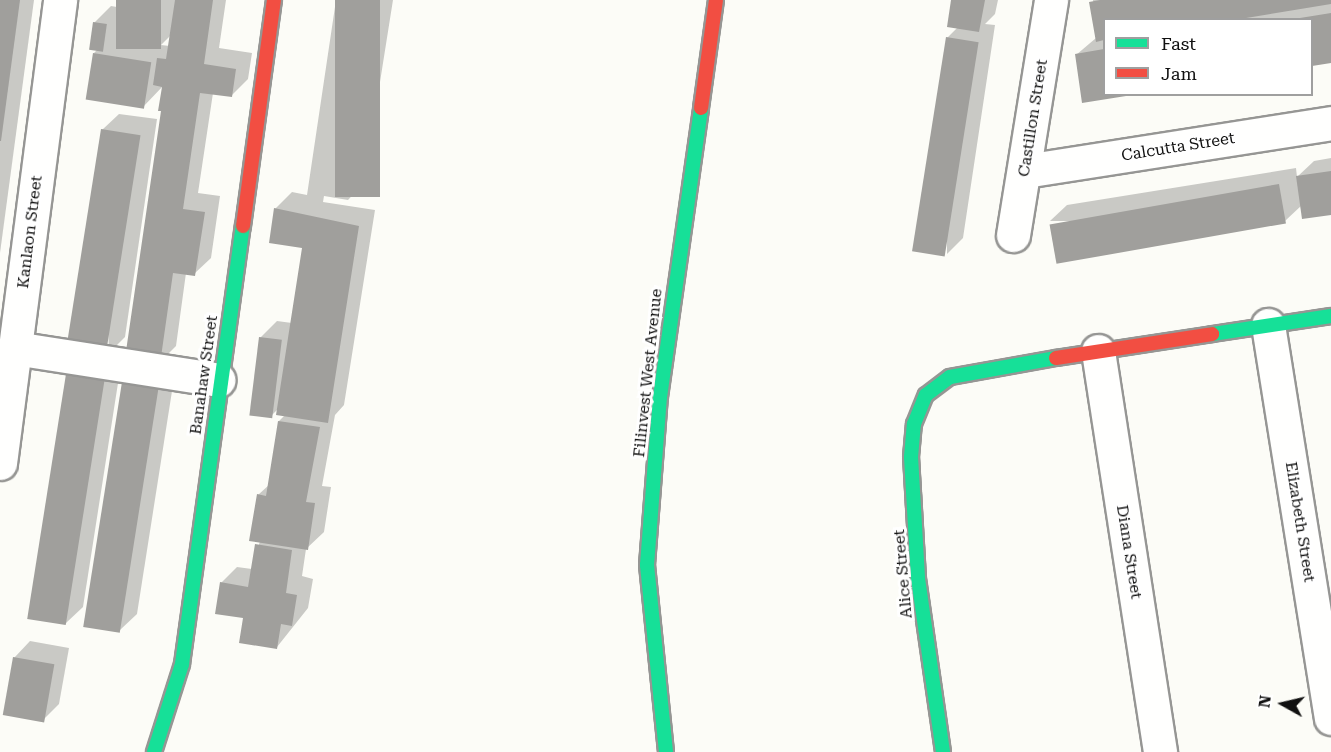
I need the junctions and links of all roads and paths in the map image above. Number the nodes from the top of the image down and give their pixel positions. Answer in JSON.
{"nodes":[{"id":1,"x":60,"y":0,"type":"edge"},
{"id":2,"x":274,"y":0,"type":"edge"},
{"id":3,"x":716,"y":0,"type":"edge"},
{"id":4,"x":1051,"y":0,"type":"edge"},
{"id":5,"x":1331,"y":123,"type":"edge"},
{"id":6,"x":1025,"y":171,"type":"junction"},
{"id":7,"x":1012,"y":235,"type":"dead end"},
{"id":8,"x":1331,"y":316,"type":"edge"},
{"id":9,"x":1268,"y":325,"type":"junction"},
{"id":10,"x":15,"y":348,"type":"junction"},
{"id":11,"x":1098,"y":351,"type":"junction"},
{"id":12,"x":219,"y":380,"type":"junction"},
{"id":13,"x":0,"y":463,"type":"edge"},
{"id":14,"x":1331,"y":718,"type":"edge"},
{"id":15,"x":154,"y":752,"type":"edge"},
{"id":16,"x":666,"y":752,"type":"edge"},
{"id":17,"x":944,"y":752,"type":"edge"},
{"id":18,"x":1160,"y":752,"type":"edge"}],
"edges":[{"from":1,"to":10,"type":"street","name":"Kanlaon Street"},
{"from":2,"to":12,"type":"street","name":"Banahaw Street"},
{"from":3,"to":16,"type":"street","name":"Filinvest West Avenue"},
{"from":4,"to":6,"type":"street","name":"Castillon Street"},
{"from":5,"to":6,"type":"street","name":"Calcutta Street"},
{"from":6,"to":7,"type":"street","name":"Castillon Street"},
{"from":8,"to":9,"type":"street"},
{"from":9,"to":11,"type":"street"},
{"from":9,"to":14,"type":"street","name":"Elizabeth Street"},
{"from":10,"to":12,"type":"street"},
{"from":10,"to":13,"type":"street","name":"Kanlaon Street"},
{"from":11,"to":17,"type":"street","name":"Alice Street"},
{"from":11,"to":18,"type":"street","name":"Diana Street"},
{"from":12,"to":15,"type":"street","name":"Banahaw Street"}]}
